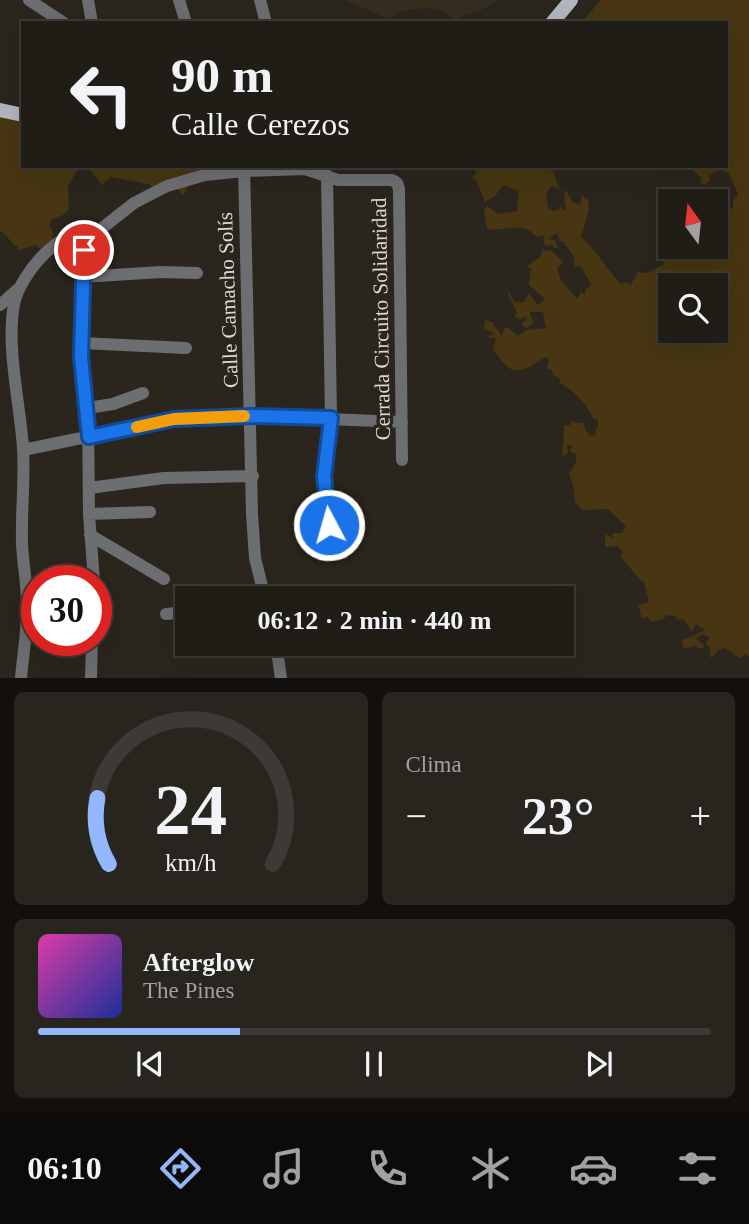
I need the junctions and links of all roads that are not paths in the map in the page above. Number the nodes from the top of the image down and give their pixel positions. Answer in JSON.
{"nodes":[{"id":1,"x":29,"y":0,"type":"edge"},
{"id":2,"x":88,"y":0,"type":"edge"},
{"id":3,"x":179,"y":0,"type":"edge"},
{"id":4,"x":260,"y":0,"type":"edge"},
{"id":5,"x":570,"y":0,"type":"edge"},
{"id":6,"x":61,"y":21,"type":"edge"},
{"id":7,"x":92,"y":21,"type":"edge"},
{"id":8,"x":185,"y":21,"type":"edge"},
{"id":9,"x":265,"y":21,"type":"edge"},
{"id":10,"x":554,"y":21,"type":"edge"},
{"id":11,"x":0,"y":110,"type":"edge"},
{"id":12,"x":21,"y":115,"type":"edge"},
{"id":13,"x":244,"y":168,"type":"edge"},
{"id":14,"x":327,"y":175,"type":"junction"},
{"id":15,"x":96,"y":233,"type":"junction"},
{"id":16,"x":197,"y":273,"type":"dead end"},
{"id":17,"x":82,"y":277,"type":"junction"},
{"id":18,"x":19,"y":289,"type":"junction"},
{"id":19,"x":0,"y":305,"type":"edge"},
{"id":20,"x":81,"y":343,"type":"junction"},
{"id":21,"x":186,"y":348,"type":"dead end"},
{"id":22,"x":143,"y":393,"type":"dead end"},
{"id":23,"x":88,"y":408,"type":"junction"},
{"id":24,"x":251,"y":416,"type":"junction"},
{"id":25,"x":331,"y":418,"type":"junction"},
{"id":26,"x":402,"y":422,"type":"junction"},
{"id":27,"x":89,"y":437,"type":"junction"},
{"id":28,"x":23,"y":450,"type":"junction"},
{"id":29,"x":402,"y":460,"type":"dead end"},
{"id":30,"x":253,"y":476,"type":"junction"},
{"id":31,"x":89,"y":488,"type":"junction"},
{"id":32,"x":150,"y":512,"type":"dead end"},
{"id":33,"x":89,"y":514,"type":"junction"},
{"id":34,"x":329,"y":525,"type":"dead end"},
{"id":35,"x":90,"y":535,"type":"junction"},
{"id":36,"x":92,"y":565,"type":"edge"},
{"id":37,"x":164,"y":579,"type":"dead end"},
{"id":38,"x":261,"y":586,"type":"edge"},
{"id":39,"x":175,"y":613,"type":"edge"},
{"id":40,"x":166,"y":614,"type":"dead end"},
{"id":41,"x":92,"y":656,"type":"edge"},
{"id":42,"x":278,"y":656,"type":"edge"},
{"id":43,"x":21,"y":678,"type":"edge"},
{"id":44,"x":91,"y":678,"type":"edge"},
{"id":45,"x":281,"y":678,"type":"edge"}],
"edges":[{"from":1,"to":6,"type":"street"},
{"from":2,"to":7,"type":"street"},
{"from":3,"to":8,"type":"street"},
{"from":4,"to":9,"type":"street"},
{"from":5,"to":10,"type":"main road"},
{"from":11,"to":12,"type":"main road"},
{"from":13,"to":14,"type":"street"},
{"from":13,"to":15,"type":"street"},
{"from":13,"to":24,"type":"street","name":"Calle Camacho Solís"},
{"from":14,"to":25,"type":"street"},
{"from":14,"to":26,"type":"street","name":"Cerrada Circuito Solidaridad"},
{"from":15,"to":17,"type":"street"},
{"from":15,"to":18,"type":"street"},
{"from":16,"to":17,"type":"street"},
{"from":17,"to":20,"type":"street"},
{"from":18,"to":19,"type":"street"},
{"from":18,"to":28,"type":"street"},
{"from":20,"to":21,"type":"street"},
{"from":20,"to":23,"type":"street"},
{"from":22,"to":23,"type":"street"},
{"from":23,"to":27,"type":"street"},
{"from":24,"to":25,"type":"street"},
{"from":24,"to":27,"type":"street"},
{"from":24,"to":30,"type":"street","name":"Calle Camacho Solís"},
{"from":25,"to":26,"type":"street"},
{"from":25,"to":34,"type":"street"},
{"from":26,"to":29,"type":"street","name":"Cerrada Circuito Solidaridad"},
{"from":27,"to":28,"type":"street"},
{"from":27,"to":31,"type":"street"},
{"from":28,"to":43,"type":"street"},
{"from":30,"to":31,"type":"street"},
{"from":30,"to":38,"type":"street","name":"Calle Camacho Solís"},
{"from":31,"to":33,"type":"street"},
{"from":32,"to":33,"type":"street"},
{"from":33,"to":35,"type":"street"},
{"from":35,"to":36,"type":"street"},
{"from":35,"to":37,"type":"street"},
{"from":39,"to":40,"type":"street"},
{"from":41,"to":44,"type":"street"},
{"from":42,"to":45,"type":"street"}]}
